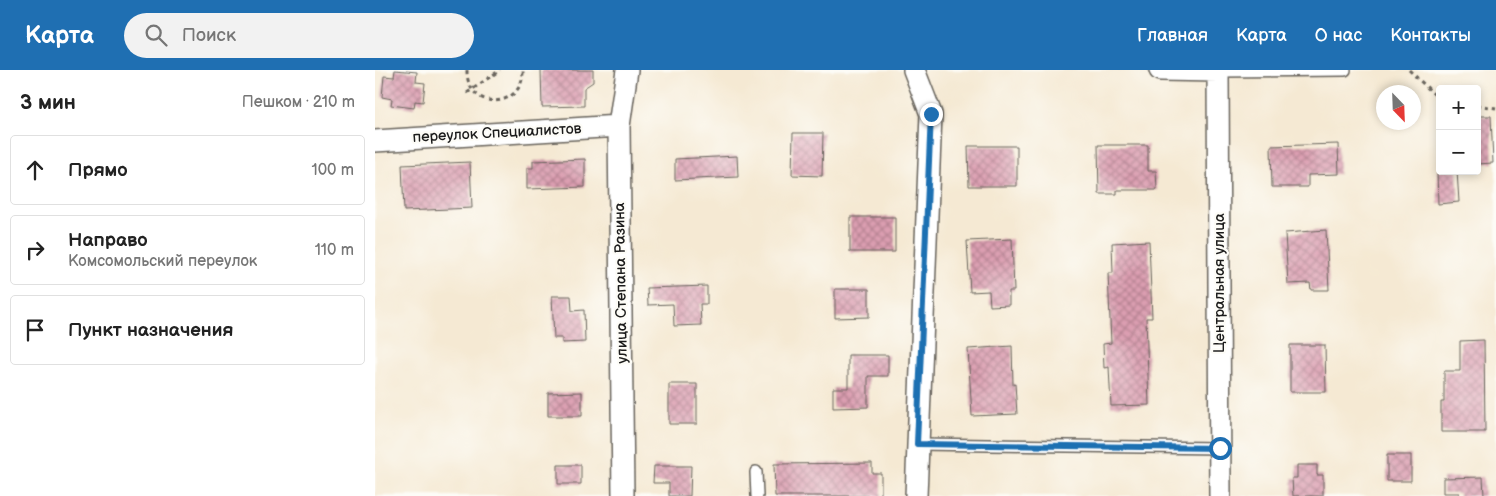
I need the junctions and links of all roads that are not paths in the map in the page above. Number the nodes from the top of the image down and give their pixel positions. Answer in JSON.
{"nodes":[{"id":1,"x":627,"y":70,"type":"edge"},
{"id":2,"x":914,"y":70,"type":"edge"},
{"id":3,"x":1160,"y":70,"type":"edge"},
{"id":4,"x":1345,"y":70,"type":"edge"},
{"id":5,"x":1218,"y":71,"type":"edge"},
{"id":6,"x":619,"y":126,"type":"junction"},
{"id":7,"x":375,"y":141,"type":"edge"},
{"id":8,"x":917,"y":444,"type":"junction"},
{"id":9,"x":1220,"y":448,"type":"junction"},
{"id":10,"x":756,"y":472,"type":"dead end"},
{"id":11,"x":623,"y":496,"type":"edge"},
{"id":12,"x":757,"y":496,"type":"edge"},
{"id":13,"x":916,"y":496,"type":"edge"},
{"id":14,"x":1220,"y":496,"type":"edge"}],
"edges":[{"from":1,"to":6,"type":"street","name":"улица Степана Разина"},
{"from":2,"to":8,"type":"street"},
{"from":3,"to":5,"type":"street"},
{"from":4,"to":5,"type":"lane"},
{"from":5,"to":9,"type":"street","name":"Центральная улица"},
{"from":6,"to":7,"type":"street","name":"переулок Специалистов"},
{"from":6,"to":11,"type":"street","name":"улица Степана Разина"},
{"from":8,"to":9,"type":"lane"},
{"from":8,"to":13,"type":"street"},
{"from":9,"to":14,"type":"street","name":"Центральная улица"},
{"from":10,"to":12,"type":"lane"}]}
